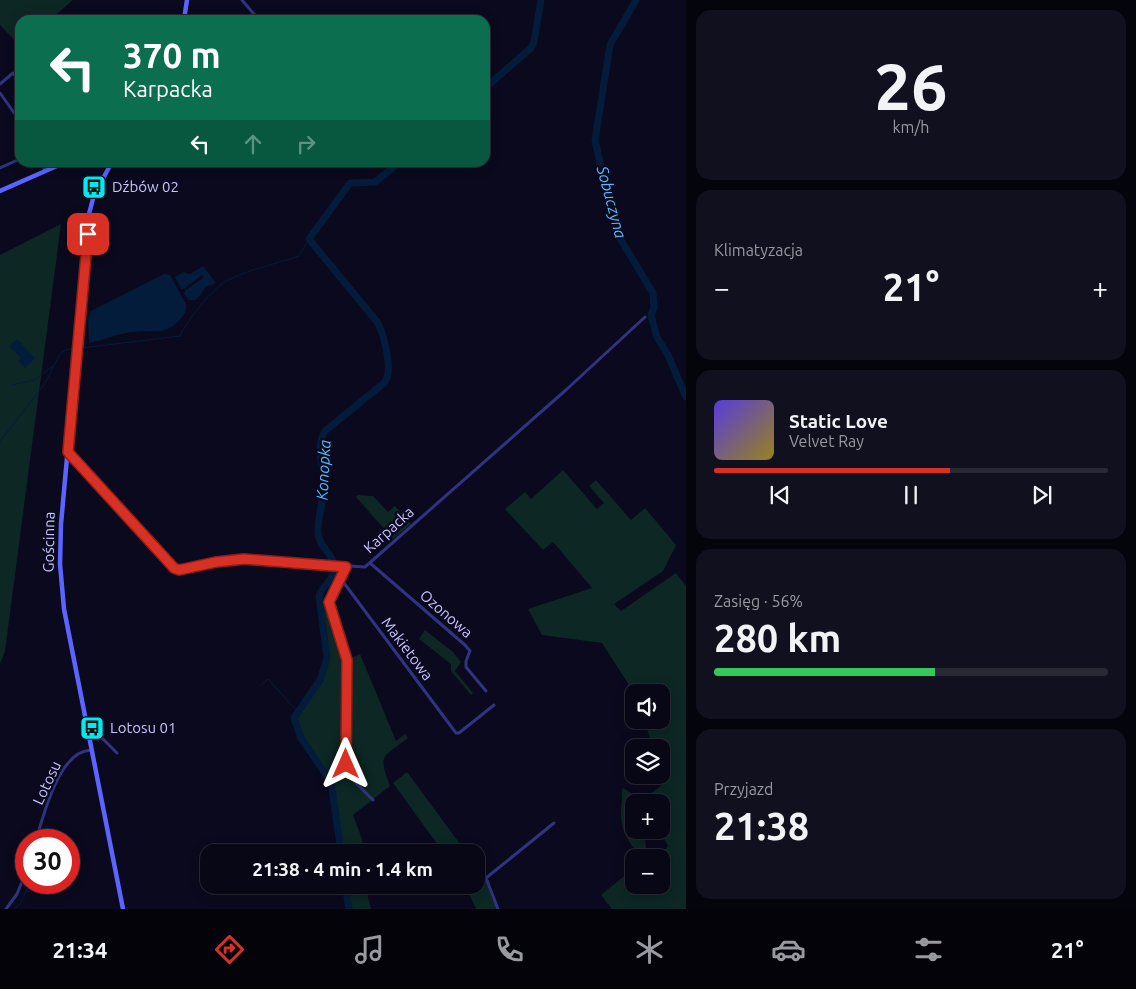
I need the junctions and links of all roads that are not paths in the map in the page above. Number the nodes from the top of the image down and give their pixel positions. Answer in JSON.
{"nodes":[{"id":1,"x":187,"y":0,"type":"edge"},
{"id":2,"x":242,"y":0,"type":"edge"},
{"id":3,"x":185,"y":15,"type":"edge"},
{"id":4,"x":256,"y":15,"type":"edge"},
{"id":5,"x":15,"y":75,"type":"edge"},
{"id":6,"x":0,"y":84,"type":"edge"},
{"id":7,"x":0,"y":93,"type":"edge"},
{"id":8,"x":15,"y":114,"type":"edge"},
{"id":9,"x":15,"y":161,"type":"edge"},
{"id":10,"x":44,"y":167,"type":"edge"},
{"id":11,"x":54,"y":167,"type":"edge"},
{"id":12,"x":107,"y":167,"type":"edge"},
{"id":13,"x":109,"y":167,"type":"edge"},
{"id":14,"x":0,"y":168,"type":"edge"},
{"id":15,"x":45,"y":171,"type":"junction"},
{"id":16,"x":105,"y":174,"type":"junction"},
{"id":17,"x":0,"y":191,"type":"edge"},
{"id":18,"x":644,"y":317,"type":"dead end"},
{"id":19,"x":68,"y":452,"type":"junction"},
{"id":20,"x":370,"y":563,"type":"junction"},
{"id":21,"x":346,"y":567,"type":"junction"},
{"id":22,"x":341,"y":579,"type":"junction"},
{"id":23,"x":486,"y":691,"type":"dead end"},
{"id":24,"x":494,"y":705,"type":"dead end"},
{"id":25,"x":89,"y":734,"type":"junction"},
{"id":26,"x":92,"y":750,"type":"junction"},
{"id":27,"x":117,"y":753,"type":"dead end"},
{"id":28,"x":373,"y":800,"type":"dead end"},
{"id":29,"x":554,"y":823,"type":"dead end"},
{"id":30,"x":39,"y":829,"type":"edge"},
{"id":31,"x":17,"y":894,"type":"edge"},
{"id":32,"x":6,"y":909,"type":"edge"},
{"id":33,"x":123,"y":909,"type":"edge"},
{"id":34,"x":498,"y":909,"type":"edge"}],
"edges":[{"from":1,"to":3,"type":"main road"},
{"from":2,"to":4,"type":"street"},
{"from":5,"to":6,"type":"street"},
{"from":7,"to":8,"type":"street"},
{"from":9,"to":14,"type":"street"},
{"from":10,"to":15,"type":"street"},
{"from":11,"to":15,"type":"main road"},
{"from":12,"to":16,"type":"main road","name":"Gościnna"},
{"from":13,"to":16,"type":"main road","name":"Gościnna"},
{"from":15,"to":17,"type":"main road"},
{"from":16,"to":19,"type":"main road","name":"Gościnna"},
{"from":18,"to":20,"type":"street","name":"Karpacka"},
{"from":19,"to":21,"type":"street","name":"Karpacka"},
{"from":19,"to":25,"type":"main road","name":"Gościnna"},
{"from":20,"to":21,"type":"street","name":"Karpacka"},
{"from":20,"to":23,"type":"street","name":"Ozonowa"},
{"from":21,"to":22,"type":"street"},
{"from":22,"to":24,"type":"street","name":"Makietowa"},
{"from":22,"to":28,"type":"street"},
{"from":25,"to":26,"type":"main road","name":"Gościnna"},
{"from":25,"to":27,"type":"street"},
{"from":26,"to":30,"type":"street","name":"Lotosu"},
{"from":26,"to":33,"type":"main road","name":"Gościnna"},
{"from":29,"to":34,"type":"street"},
{"from":31,"to":32,"type":"street"}]}
